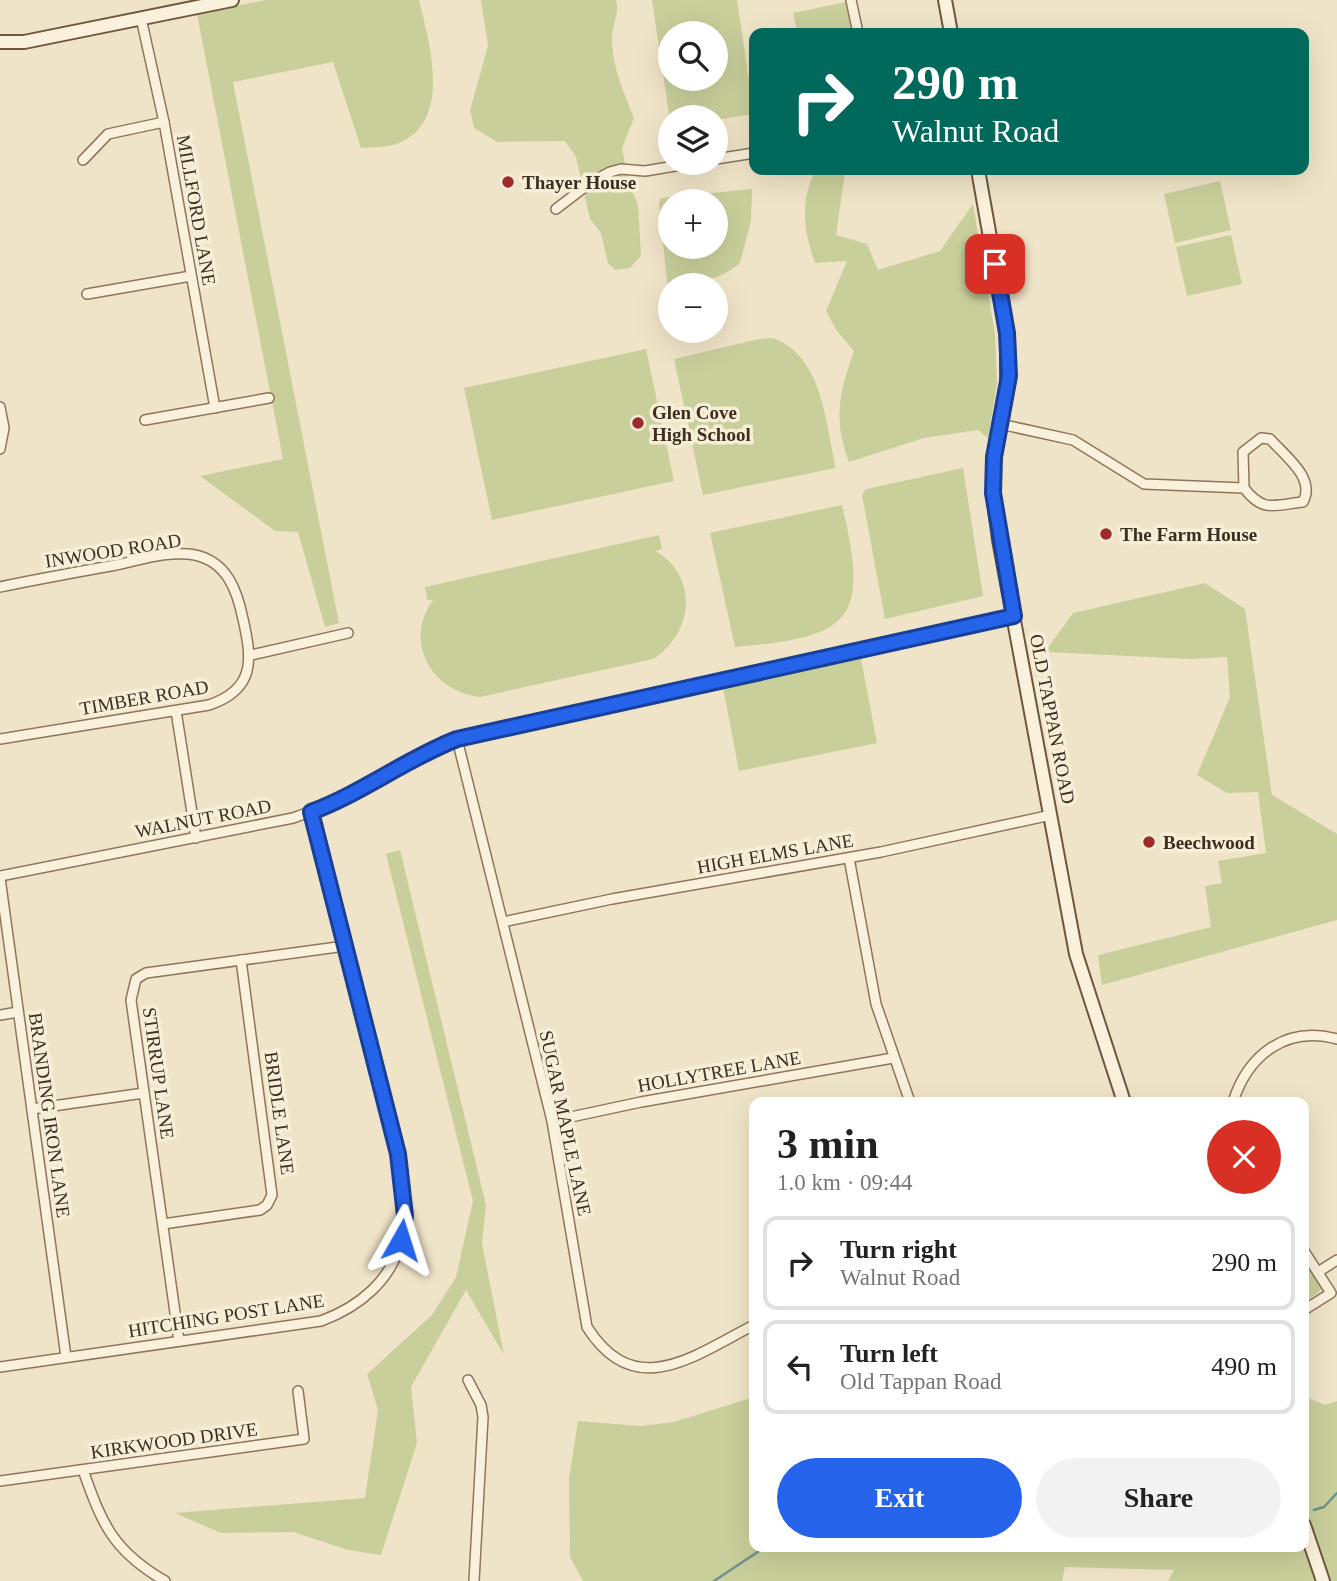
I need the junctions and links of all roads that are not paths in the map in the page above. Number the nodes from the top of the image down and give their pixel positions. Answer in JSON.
{"nodes":[{"id":1,"x":232,"y":0,"type":"edge"},
{"id":2,"x":851,"y":0,"type":"edge"},
{"id":3,"x":945,"y":0,"type":"edge"},
{"id":4,"x":141,"y":18,"type":"junction"},
{"id":5,"x":857,"y":28,"type":"edge"},
{"id":6,"x":950,"y":28,"type":"edge"},
{"id":7,"x":0,"y":42,"type":"edge"},
{"id":8,"x":164,"y":122,"type":"junction"},
{"id":9,"x":749,"y":154,"type":"edge"},
{"id":10,"x":728,"y":157,"type":"edge"},
{"id":11,"x":83,"y":160,"type":"dead end"},
{"id":12,"x":658,"y":169,"type":"edge"},
{"id":13,"x":979,"y":175,"type":"edge"},
{"id":14,"x":556,"y":209,"type":"dead end"},
{"id":15,"x":191,"y":276,"type":"junction"},
{"id":16,"x":87,"y":294,"type":"dead end"},
{"id":17,"x":269,"y":398,"type":"dead end"},
{"id":18,"x":0,"y":407,"type":"edge"},
{"id":19,"x":215,"y":408,"type":"junction"},
{"id":20,"x":145,"y":420,"type":"dead end"},
{"id":21,"x":1000,"y":424,"type":"junction"},
{"id":22,"x":0,"y":449,"type":"edge"},
{"id":23,"x":1244,"y":488,"type":"junction"},
{"id":24,"x":0,"y":587,"type":"edge"},
{"id":25,"x":1014,"y":616,"type":"junction"},
{"id":26,"x":348,"y":633,"type":"dead end"},
{"id":27,"x":251,"y":654,"type":"junction"},
{"id":28,"x":176,"y":711,"type":"junction"},
{"id":29,"x":0,"y":739,"type":"edge"},
{"id":30,"x":457,"y":739,"type":"junction"},
{"id":31,"x":311,"y":812,"type":"junction"},
{"id":32,"x":1051,"y":815,"type":"junction"},
{"id":33,"x":196,"y":838,"type":"junction"},
{"id":34,"x":849,"y":858,"type":"junction"},
{"id":35,"x":0,"y":877,"type":"edge"},
{"id":36,"x":503,"y":922,"type":"junction"},
{"id":37,"x":345,"y":946,"type":"junction"},
{"id":38,"x":241,"y":960,"type":"junction"},
{"id":39,"x":18,"y":1012,"type":"junction"},
{"id":40,"x":0,"y":1015,"type":"edge"},
{"id":41,"x":1336,"y":1037,"type":"edge"},
{"id":42,"x":893,"y":1058,"type":"junction"},
{"id":43,"x":145,"y":1093,"type":"junction"},
{"id":44,"x":908,"y":1097,"type":"edge"},
{"id":45,"x":1122,"y":1097,"type":"edge"},
{"id":46,"x":1235,"y":1097,"type":"edge"},
{"id":47,"x":32,"y":1109,"type":"junction"},
{"id":48,"x":552,"y":1121,"type":"junction"},
{"id":49,"x":163,"y":1224,"type":"junction"},
{"id":50,"x":1309,"y":1258,"type":"edge"},
{"id":51,"x":1337,"y":1259,"type":"edge"},
{"id":52,"x":1318,"y":1272,"type":"junction"},
{"id":53,"x":1309,"y":1307,"type":"edge"},
{"id":54,"x":749,"y":1327,"type":"edge"},
{"id":55,"x":178,"y":1341,"type":"junction"},
{"id":56,"x":66,"y":1357,"type":"junction"},
{"id":57,"x":0,"y":1367,"type":"edge"},
{"id":58,"x":468,"y":1380,"type":"dead end"},
{"id":59,"x":298,"y":1391,"type":"dead end"},
{"id":60,"x":83,"y":1470,"type":"junction"},
{"id":61,"x":0,"y":1481,"type":"edge"},
{"id":62,"x":1309,"y":1540,"type":"edge"},
{"id":63,"x":164,"y":1581,"type":"edge"},
{"id":64,"x":474,"y":1581,"type":"edge"},
{"id":65,"x":1323,"y":1581,"type":"edge"}],
"edges":[{"from":1,"to":4,"type":"street"},
{"from":2,"to":5,"type":"street"},
{"from":3,"to":6,"type":"street"},
{"from":4,"to":7,"type":"street"},
{"from":4,"to":8,"type":"street","name":"MILLFORD LANE"},
{"from":8,"to":11,"type":"street"},
{"from":8,"to":15,"type":"street","name":"MILLFORD LANE"},
{"from":9,"to":10,"type":"street"},
{"from":12,"to":14,"type":"street"},
{"from":13,"to":21,"type":"street","name":"OLD TAPPAN ROAD"},
{"from":15,"to":16,"type":"street"},
{"from":15,"to":19,"type":"street","name":"MILLFORD LANE"},
{"from":17,"to":19,"type":"street"},
{"from":18,"to":22,"type":"street"},
{"from":19,"to":20,"type":"street"},
{"from":21,"to":23,"type":"street"},
{"from":21,"to":25,"type":"street","name":"OLD TAPPAN ROAD"},
{"from":23,"to":23,"type":"street"},
{"from":24,"to":27,"type":"street","name":"INWOOD ROAD"},
{"from":25,"to":30,"type":"street","name":"WALNUT ROAD"},
{"from":25,"to":32,"type":"street","name":"OLD TAPPAN ROAD"},
{"from":26,"to":27,"type":"street"},
{"from":27,"to":28,"type":"street","name":"TIMBER ROAD"},
{"from":28,"to":29,"type":"street","name":"TIMBER ROAD"},
{"from":28,"to":33,"type":"street"},
{"from":30,"to":31,"type":"street","name":"WALNUT ROAD"},
{"from":30,"to":36,"type":"street","name":"SUGAR MAPLE LANE"},
{"from":31,"to":33,"type":"street","name":"WALNUT ROAD"},
{"from":31,"to":37,"type":"street","name":"HITCHING POST LANE"},
{"from":32,"to":34,"type":"street","name":"HIGH ELMS LANE"},
{"from":32,"to":45,"type":"street","name":"OLD TAPPAN ROAD"},
{"from":33,"to":35,"type":"street","name":"WALNUT ROAD"},
{"from":34,"to":36,"type":"street","name":"HIGH ELMS LANE"},
{"from":34,"to":42,"type":"street"},
{"from":35,"to":39,"type":"street","name":"BRANDING IRON LANE"},
{"from":36,"to":48,"type":"street","name":"SUGAR MAPLE LANE"},
{"from":37,"to":38,"type":"street","name":"STIRRUP LANE"},
{"from":37,"to":55,"type":"street","name":"HITCHING POST LANE"},
{"from":38,"to":43,"type":"street","name":"STIRRUP LANE"},
{"from":38,"to":49,"type":"street","name":"BRIDLE LANE"},
{"from":39,"to":40,"type":"street"},
{"from":39,"to":47,"type":"street","name":"BRANDING IRON LANE"},
{"from":41,"to":46,"type":"street"},
{"from":42,"to":44,"type":"street"},
{"from":42,"to":48,"type":"street","name":"HOLLYTREE LANE"},
{"from":43,"to":47,"type":"street"},
{"from":43,"to":49,"type":"street","name":"STIRRUP LANE"},
{"from":47,"to":56,"type":"street","name":"BRANDING IRON LANE"},
{"from":48,"to":54,"type":"street","name":"SUGAR MAPLE LANE"},
{"from":49,"to":55,"type":"street","name":"STIRRUP LANE"},
{"from":50,"to":52,"type":"street"},
{"from":51,"to":52,"type":"street"},
{"from":52,"to":53,"type":"street"},
{"from":55,"to":56,"type":"street","name":"HITCHING POST LANE"},
{"from":56,"to":57,"type":"street","name":"HITCHING POST LANE"},
{"from":58,"to":64,"type":"street"},
{"from":59,"to":60,"type":"street","name":"KIRKWOOD DRIVE"},
{"from":60,"to":61,"type":"street","name":"KIRKWOOD DRIVE"},
{"from":60,"to":63,"type":"street"},
{"from":62,"to":65,"type":"street"}]}
